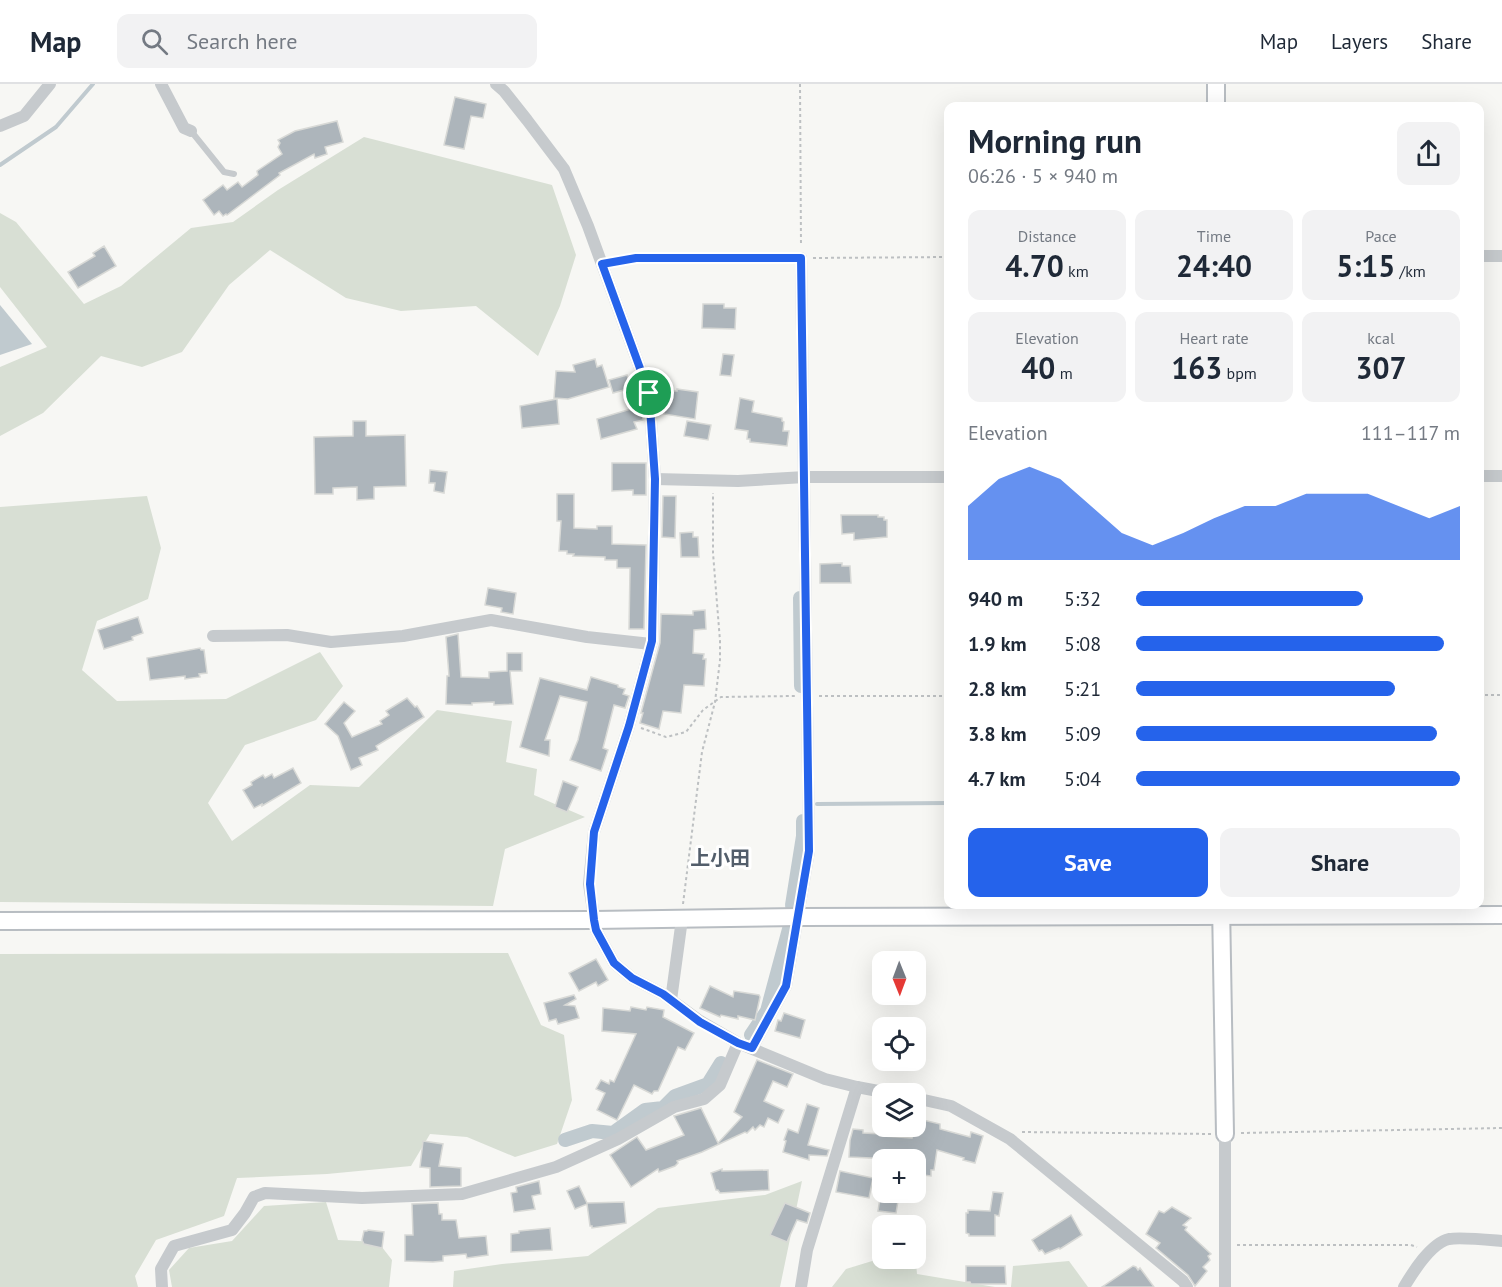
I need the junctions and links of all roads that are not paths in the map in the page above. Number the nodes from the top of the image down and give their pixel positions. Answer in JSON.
{"nodes":[{"id":1,"x":50,"y":84,"type":"edge"},
{"id":2,"x":160,"y":84,"type":"edge"},
{"id":3,"x":496,"y":84,"type":"edge"},
{"id":4,"x":1216,"y":84,"type":"edge"},
{"id":5,"x":1216,"y":102,"type":"edge"},
{"id":6,"x":0,"y":126,"type":"edge"},
{"id":7,"x":191,"y":131,"type":"joint"},
{"id":8,"x":234,"y":174,"type":"dead end"},
{"id":9,"x":1484,"y":256,"type":"edge"},
{"id":10,"x":1502,"y":256,"type":"edge"},
{"id":11,"x":801,"y":258,"type":"road end"},
{"id":12,"x":1484,"y":476,"type":"edge"},
{"id":13,"x":1502,"y":476,"type":"edge"},
{"id":14,"x":805,"y":477,"type":"junction"},
{"id":15,"x":944,"y":477,"type":"edge"},
{"id":16,"x":655,"y":479,"type":"junction"},
{"id":17,"x":213,"y":636,"type":"dead end"},
{"id":18,"x":651,"y":644,"type":"junction"},
{"id":19,"x":1221,"y":911,"type":"edge"},
{"id":20,"x":1502,"y":915,"type":"edge"},
{"id":21,"x":799,"y":917,"type":"junction"},
{"id":22,"x":682,"y":919,"type":"junction"},
{"id":23,"x":594,"y":920,"type":"junction"},
{"id":24,"x":0,"y":921,"type":"edge"},
{"id":25,"x":671,"y":1000,"type":"junction"},
{"id":26,"x":738,"y":1043,"type":"junction"},
{"id":27,"x":752,"y":1048,"type":"junction"},
{"id":28,"x":857,"y":1087,"type":"junction"},
{"id":29,"x":872,"y":1090,"type":"edge"},
{"id":30,"x":926,"y":1100,"type":"edge"},
{"id":31,"x":1225,"y":1134,"type":"joint"},
{"id":32,"x":1502,"y":1241,"type":"edge"},
{"id":33,"x":162,"y":1287,"type":"edge"},
{"id":34,"x":801,"y":1287,"type":"edge"},
{"id":35,"x":1187,"y":1287,"type":"edge"},
{"id":36,"x":1225,"y":1287,"type":"edge"},
{"id":37,"x":1404,"y":1287,"type":"edge"}],
"edges":[{"from":1,"to":6,"type":"street"},
{"from":2,"to":7,"type":"street"},
{"from":3,"to":16,"type":"street"},
{"from":4,"to":5,"type":"street"},
{"from":7,"to":8,"type":"lane"},
{"from":9,"to":10,"type":"street"},
{"from":11,"to":14,"type":"street"},
{"from":12,"to":13,"type":"street"},
{"from":14,"to":15,"type":"street"},
{"from":14,"to":16,"type":"street"},
{"from":14,"to":21,"type":"street"},
{"from":16,"to":18,"type":"street"},
{"from":17,"to":18,"type":"street"},
{"from":18,"to":23,"type":"street"},
{"from":19,"to":20,"type":"street"},
{"from":19,"to":21,"type":"street"},
{"from":19,"to":31,"type":"street"},
{"from":21,"to":22,"type":"street"},
{"from":21,"to":27,"type":"street"},
{"from":22,"to":23,"type":"street"},
{"from":22,"to":25,"type":"street"},
{"from":23,"to":24,"type":"street"},
{"from":23,"to":25,"type":"street"},
{"from":25,"to":26,"type":"street"},
{"from":26,"to":27,"type":"street"},
{"from":26,"to":33,"type":"street"},
{"from":27,"to":28,"type":"street"},
{"from":28,"to":29,"type":"street"},
{"from":28,"to":34,"type":"street"},
{"from":30,"to":35,"type":"street"},
{"from":31,"to":36,"type":"street"},
{"from":32,"to":37,"type":"street"}]}
